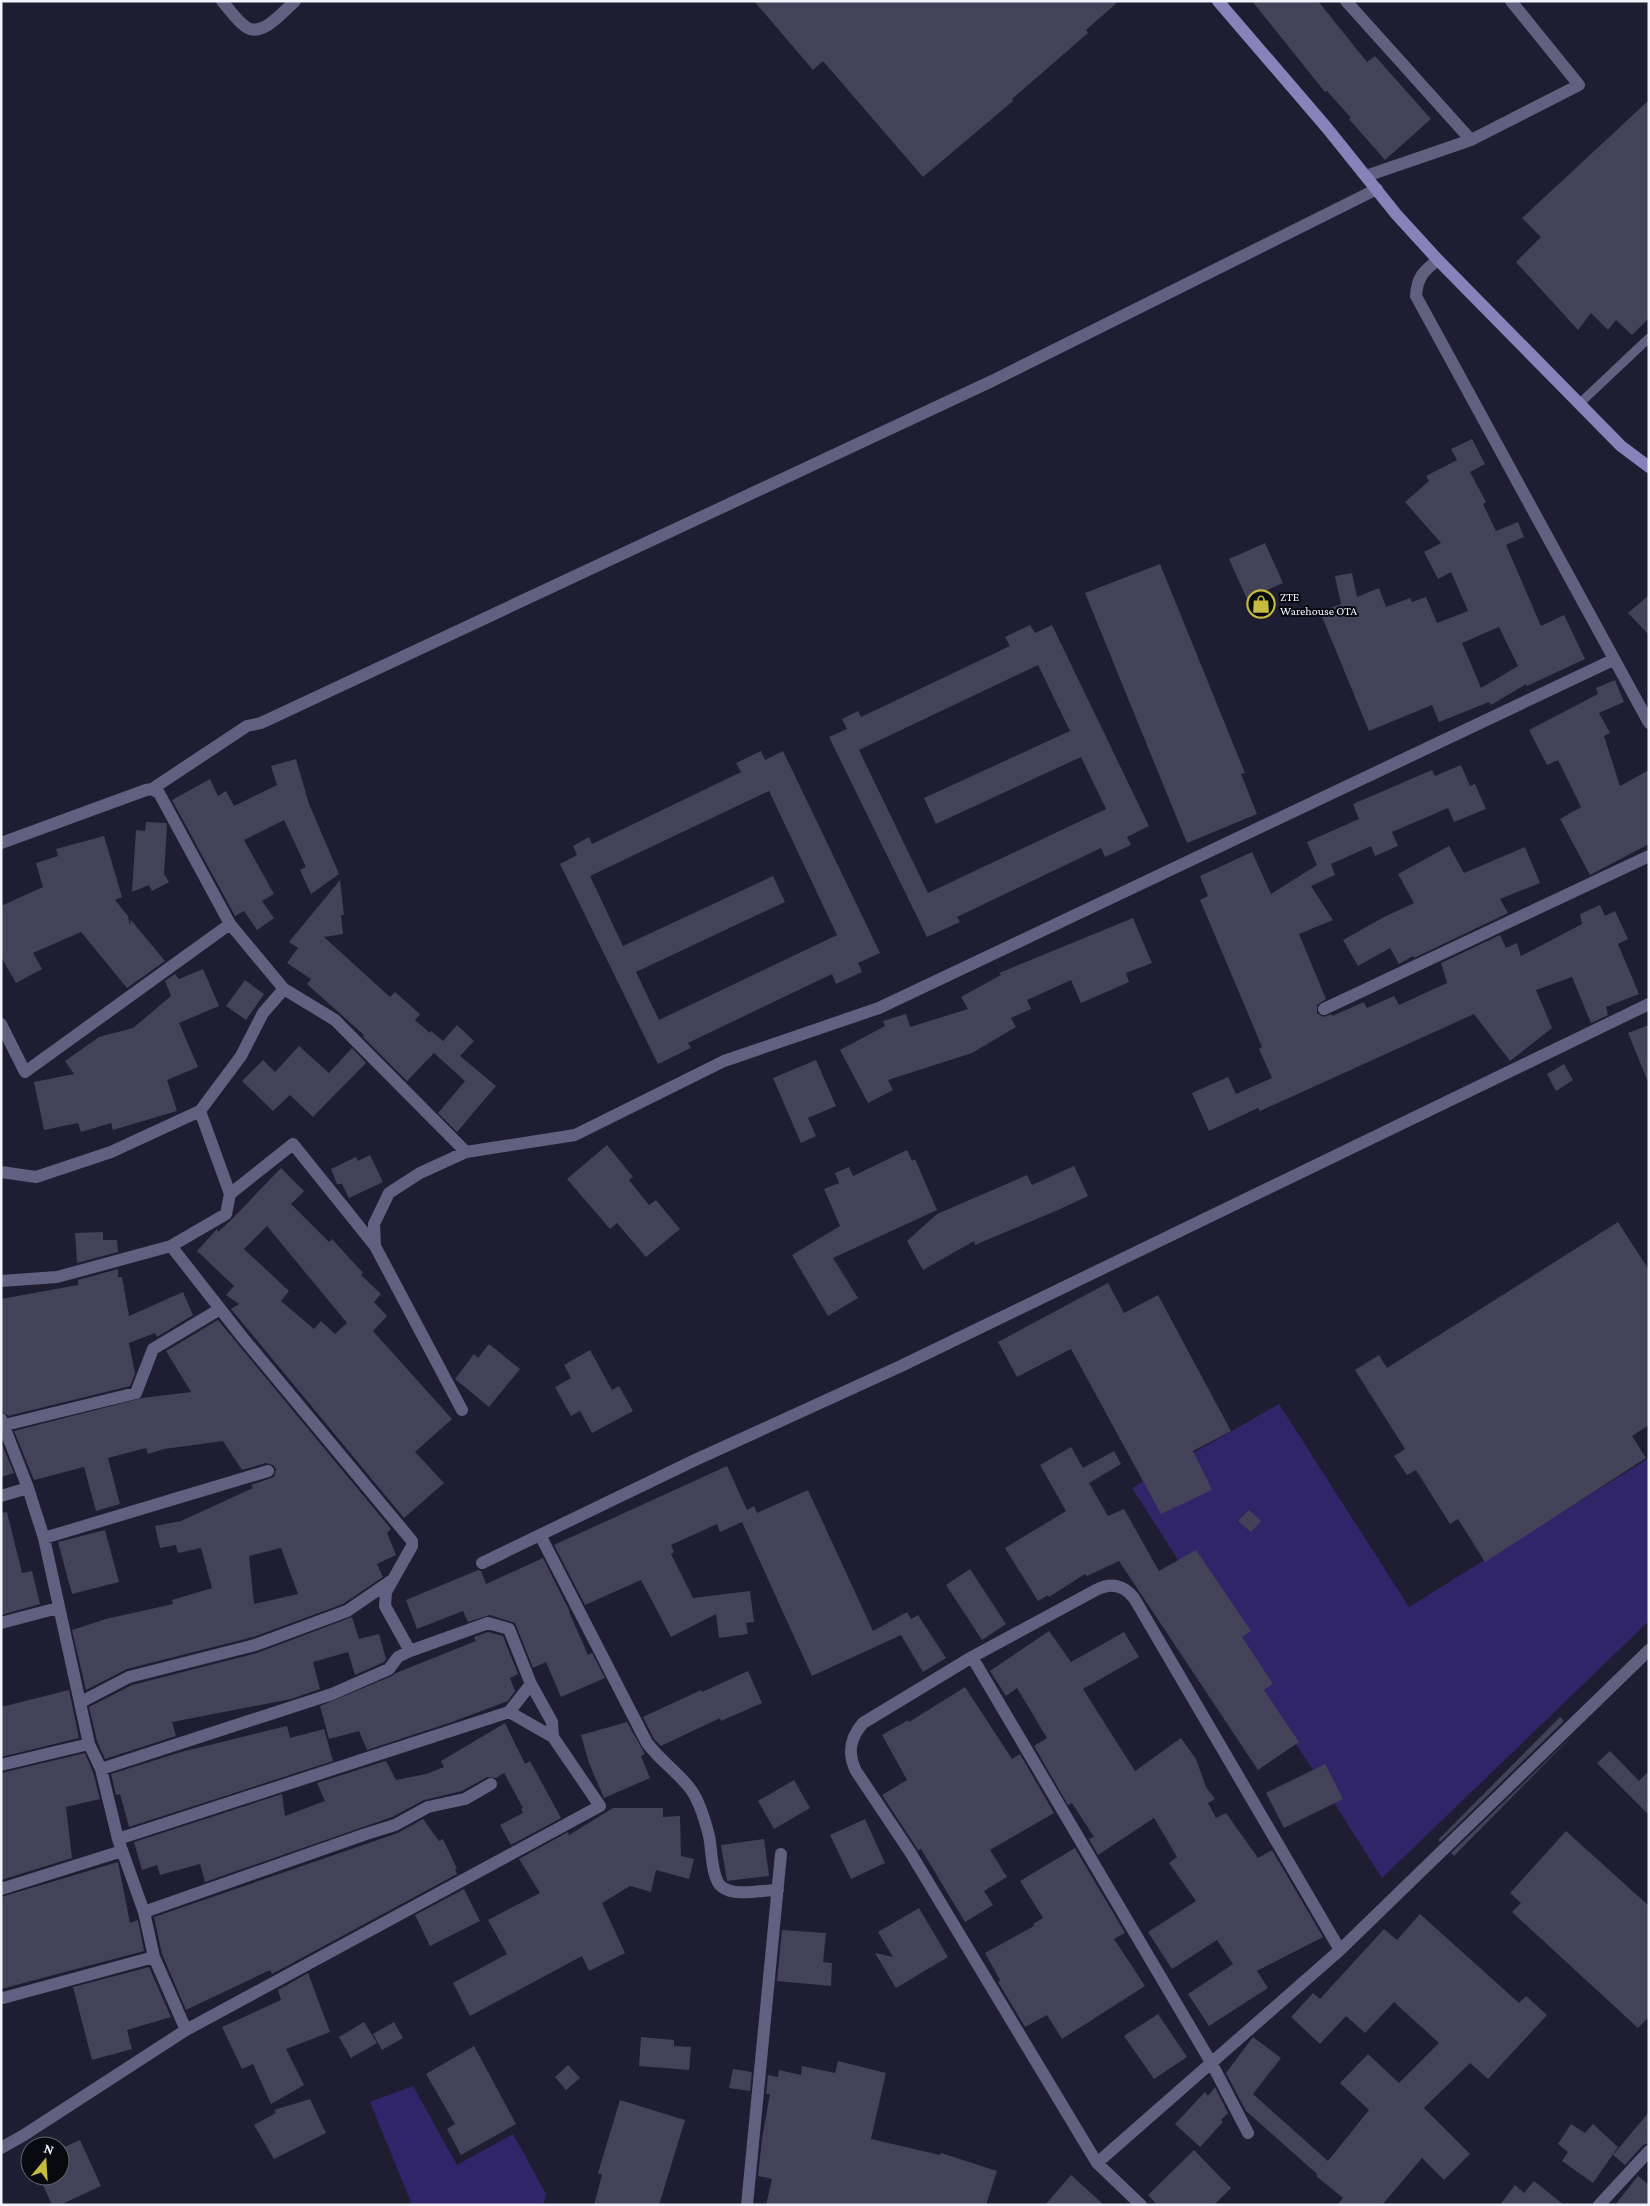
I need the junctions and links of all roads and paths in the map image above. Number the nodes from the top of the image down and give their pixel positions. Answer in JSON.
{"nodes":[{"id":1,"x":222,"y":1,"type":"edge"},
{"id":2,"x":295,"y":1,"type":"edge"},
{"id":3,"x":1218,"y":1,"type":"edge"},
{"id":4,"x":1346,"y":1,"type":"edge"},
{"id":5,"x":1511,"y":1,"type":"edge"},
{"id":6,"x":1471,"y":140,"type":"junction"},
{"id":7,"x":1366,"y":176,"type":"junction"},
{"id":8,"x":1377,"y":189,"type":"junction"},
{"id":9,"x":1438,"y":260,"type":"junction"},
{"id":10,"x":1649,"y":338,"type":"edge"},
{"id":11,"x":1579,"y":404,"type":"junction"},
{"id":12,"x":1649,"y":467,"type":"edge"},
{"id":13,"x":1613,"y":660,"type":"junction"},
{"id":14,"x":1649,"y":723,"type":"edge"},
{"id":15,"x":152,"y":789,"type":"junction"},
{"id":16,"x":1,"y":843,"type":"edge"},
{"id":17,"x":1649,"y":856,"type":"edge"},
{"id":18,"x":230,"y":924,"type":"junction"},
{"id":19,"x":284,"y":989,"type":"junction"},
{"id":20,"x":1649,"y":1004,"type":"edge"},
{"id":21,"x":1324,"y":1009,"type":"dead end"},
{"id":22,"x":1,"y":1024,"type":"edge"},
{"id":23,"x":200,"y":1112,"type":"junction"},
{"id":24,"x":466,"y":1152,"type":"junction"},
{"id":25,"x":1,"y":1172,"type":"edge"},
{"id":26,"x":230,"y":1194,"type":"junction"},
{"id":27,"x":171,"y":1246,"type":"junction"},
{"id":28,"x":374,"y":1246,"type":"junction"},
{"id":29,"x":1,"y":1281,"type":"edge"},
{"id":30,"x":220,"y":1309,"type":"junction"},
{"id":31,"x":462,"y":1410,"type":"dead end"},
{"id":32,"x":2,"y":1423,"type":"edge"},
{"id":33,"x":268,"y":1471,"type":"dead end"},
{"id":34,"x":28,"y":1488,"type":"junction"},
{"id":35,"x":1,"y":1496,"type":"edge"},
{"id":36,"x":540,"y":1535,"type":"junction"},
{"id":37,"x":44,"y":1538,"type":"junction"},
{"id":38,"x":482,"y":1563,"type":"dead end"},
{"id":39,"x":393,"y":1579,"type":"junction"},
{"id":40,"x":58,"y":1608,"type":"junction"},
{"id":41,"x":1,"y":1623,"type":"edge"},
{"id":42,"x":1649,"y":1650,"type":"edge"},
{"id":43,"x":410,"y":1651,"type":"junction"},
{"id":44,"x":972,"y":1657,"type":"junction"},
{"id":45,"x":531,"y":1684,"type":"junction"},
{"id":46,"x":80,"y":1702,"type":"junction"},
{"id":47,"x":509,"y":1712,"type":"junction"},
{"id":48,"x":553,"y":1737,"type":"junction"},
{"id":49,"x":89,"y":1744,"type":"junction"},
{"id":50,"x":1,"y":1766,"type":"edge"},
{"id":51,"x":100,"y":1769,"type":"junction"},
{"id":52,"x":491,"y":1784,"type":"dead end"},
{"id":53,"x":120,"y":1845,"type":"junction"},
{"id":54,"x":781,"y":1854,"type":"dead end"},
{"id":55,"x":1,"y":1889,"type":"edge"},
{"id":56,"x":778,"y":1890,"type":"junction"},
{"id":57,"x":144,"y":1912,"type":"junction"},
{"id":58,"x":1340,"y":1950,"type":"junction"},
{"id":59,"x":154,"y":1957,"type":"junction"},
{"id":60,"x":3,"y":1998,"type":"dead end"},
{"id":61,"x":186,"y":2030,"type":"junction"},
{"id":62,"x":1212,"y":2064,"type":"junction"},
{"id":63,"x":1248,"y":2133,"type":"dead end"},
{"id":64,"x":1,"y":2148,"type":"edge"},
{"id":65,"x":1647,"y":2156,"type":"edge"},
{"id":66,"x":1096,"y":2163,"type":"junction"},
{"id":67,"x":747,"y":2205,"type":"edge"},
{"id":68,"x":1141,"y":2205,"type":"edge"},
{"id":69,"x":1599,"y":2205,"type":"edge"}],
"edges":[{"from":1,"to":2,"type":"street"},
{"from":3,"to":7,"type":"main road"},
{"from":4,"to":6,"type":"street"},
{"from":5,"to":6,"type":"street"},
{"from":6,"to":7,"type":"street"},
{"from":7,"to":8,"type":"main road"},
{"from":8,"to":9,"type":"main road"},
{"from":8,"to":15,"type":"street"},
{"from":9,"to":11,"type":"main road"},
{"from":9,"to":13,"type":"street"},
{"from":10,"to":11,"type":"lane"},
{"from":11,"to":12,"type":"main road"},
{"from":13,"to":14,"type":"street"},
{"from":13,"to":24,"type":"street"},
{"from":15,"to":16,"type":"street"},
{"from":15,"to":18,"type":"street"},
{"from":17,"to":21,"type":"street"},
{"from":18,"to":19,"type":"street"},
{"from":18,"to":22,"type":"street"},
{"from":19,"to":23,"type":"street"},
{"from":19,"to":24,"type":"street"},
{"from":20,"to":36,"type":"street"},
{"from":23,"to":25,"type":"street"},
{"from":23,"to":26,"type":"street"},
{"from":24,"to":28,"type":"street"},
{"from":26,"to":27,"type":"street"},
{"from":26,"to":28,"type":"street"},
{"from":27,"to":29,"type":"street"},
{"from":27,"to":30,"type":"street"},
{"from":28,"to":31,"type":"street"},
{"from":30,"to":32,"type":"street"},
{"from":30,"to":39,"type":"street"},
{"from":32,"to":34,"type":"street"},
{"from":33,"to":37,"type":"street"},
{"from":34,"to":35,"type":"street"},
{"from":34,"to":37,"type":"street"},
{"from":36,"to":38,"type":"street"},
{"from":36,"to":56,"type":"street"},
{"from":37,"to":40,"type":"street"},
{"from":39,"to":43,"type":"street"},
{"from":39,"to":46,"type":"street"},
{"from":40,"to":41,"type":"street"},
{"from":40,"to":46,"type":"street"},
{"from":42,"to":58,"type":"street"},
{"from":43,"to":45,"type":"street"},
{"from":43,"to":51,"type":"street"},
{"from":44,"to":58,"type":"street"},
{"from":44,"to":62,"type":"street"},
{"from":44,"to":66,"type":"street"},
{"from":45,"to":47,"type":"street"},
{"from":45,"to":48,"type":"street"},
{"from":46,"to":49,"type":"street"},
{"from":47,"to":48,"type":"street"},
{"from":47,"to":53,"type":"street"},
{"from":48,"to":61,"type":"street"},
{"from":49,"to":50,"type":"street"},
{"from":49,"to":51,"type":"street"},
{"from":51,"to":53,"type":"street"},
{"from":52,"to":57,"type":"street"},
{"from":53,"to":55,"type":"street"},
{"from":53,"to":57,"type":"street"},
{"from":54,"to":56,"type":"street"},
{"from":56,"to":67,"type":"street"},
{"from":57,"to":59,"type":"street"},
{"from":58,"to":62,"type":"street"},
{"from":59,"to":60,"type":"street"},
{"from":59,"to":61,"type":"street"},
{"from":61,"to":64,"type":"street"},
{"from":62,"to":63,"type":"street"},
{"from":62,"to":66,"type":"street"},
{"from":65,"to":69,"type":"street"},
{"from":66,"to":68,"type":"street"}]}
